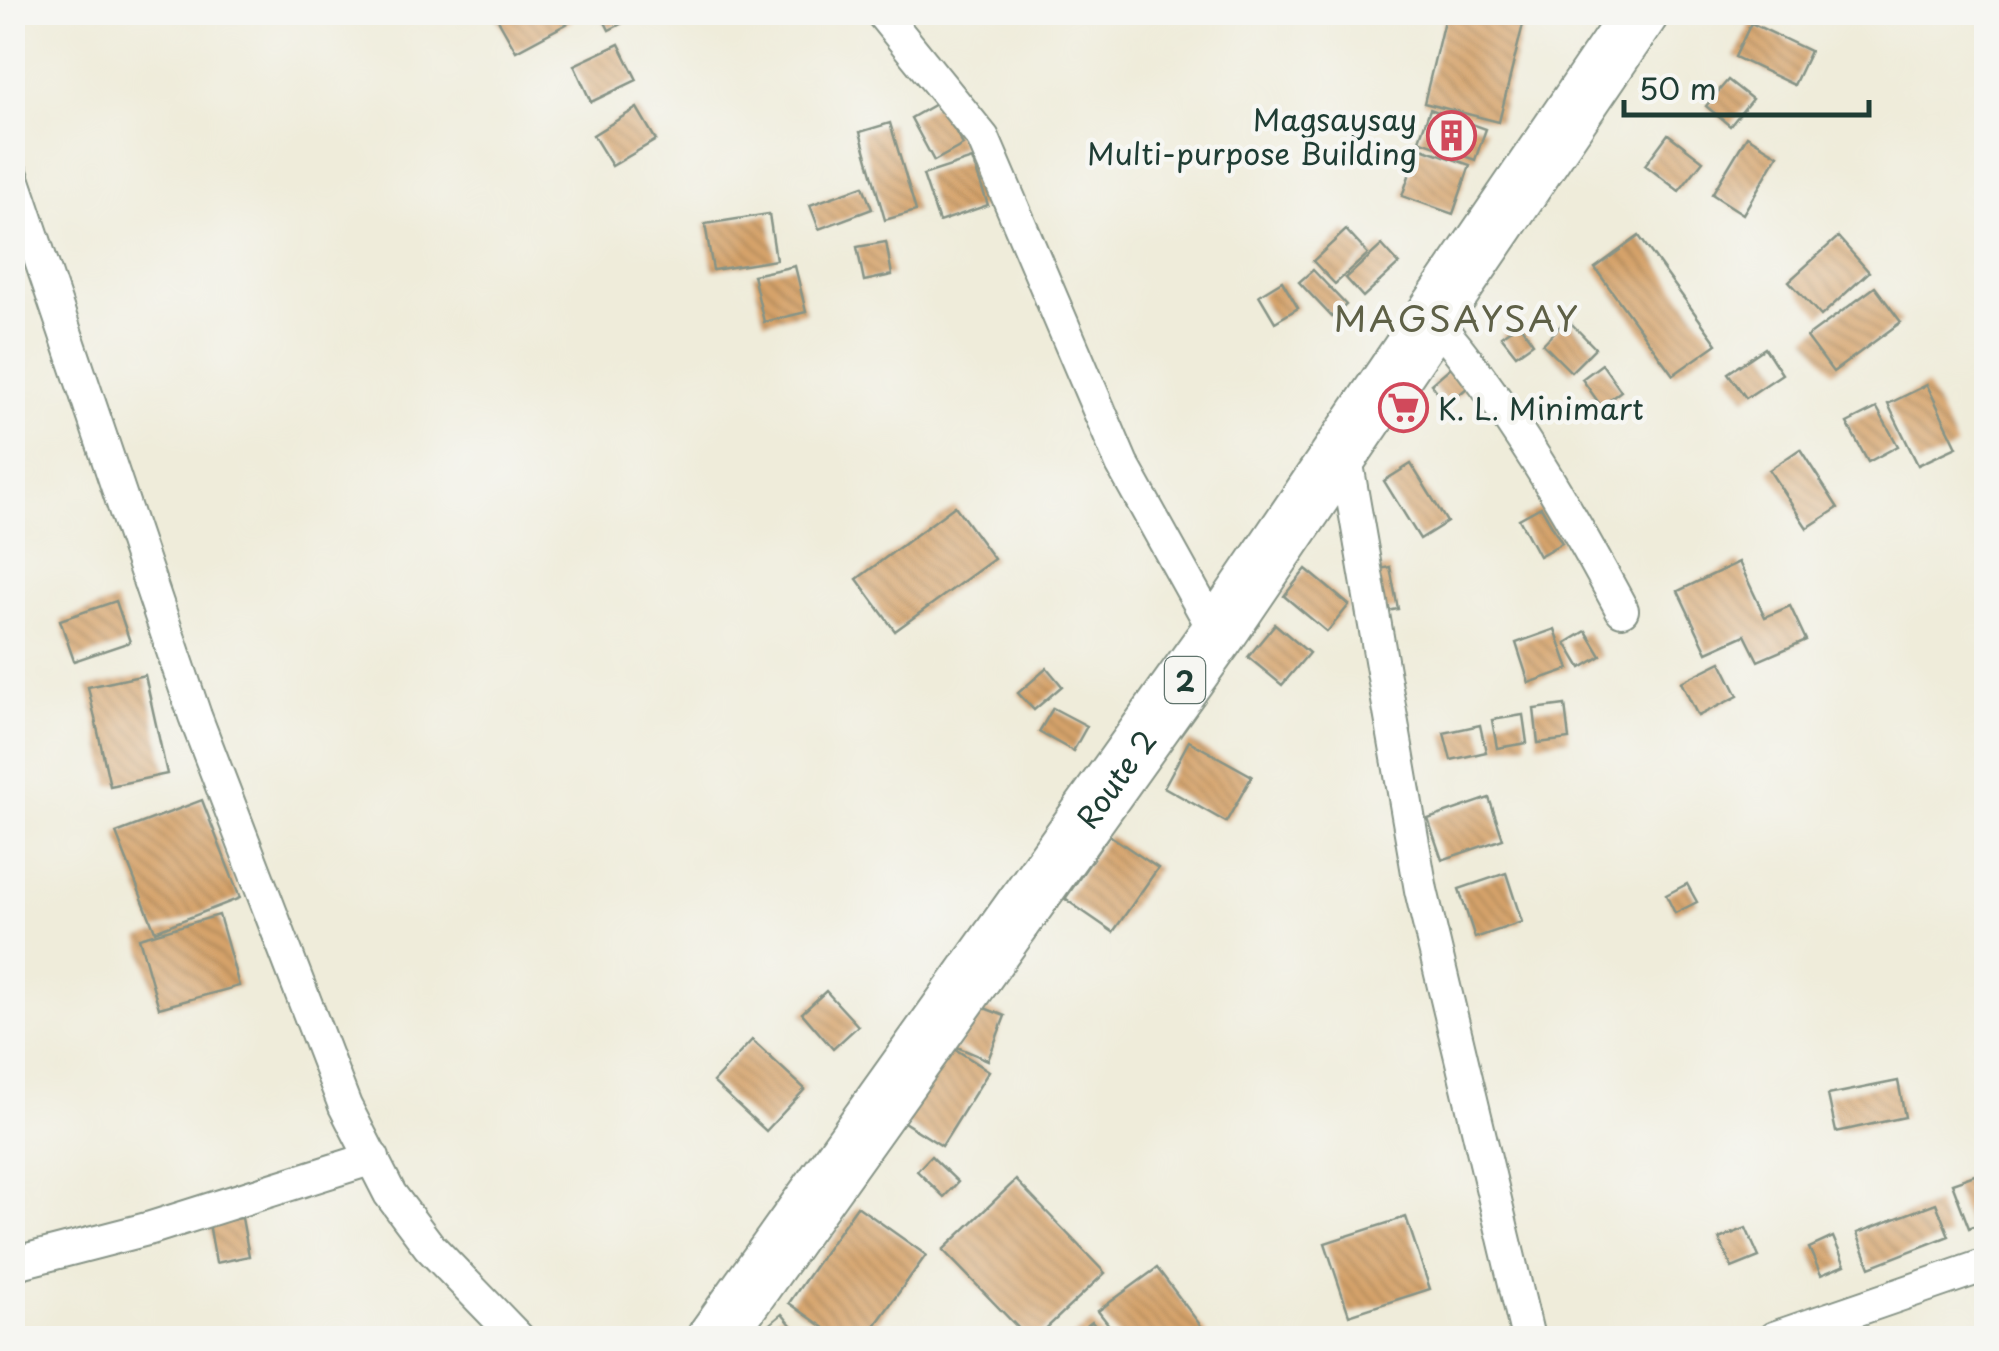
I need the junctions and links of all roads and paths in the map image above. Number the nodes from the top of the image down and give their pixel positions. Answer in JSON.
{"nodes":[{"id":1,"x":881,"y":12,"type":"edge"},
{"id":2,"x":1641,"y":12,"type":"edge"},
{"id":3,"x":12,"y":175,"type":"edge"},
{"id":4,"x":1434,"y":320,"type":"junction"},
{"id":5,"x":1344,"y":448,"type":"junction"},
{"id":6,"x":1622,"y":610,"type":"dead end"},
{"id":7,"x":1217,"y":634,"type":"junction"},
{"id":8,"x":373,"y":1158,"type":"junction"},
{"id":9,"x":12,"y":1264,"type":"edge"},
{"id":10,"x":1986,"y":1264,"type":"edge"},
{"id":11,"x":518,"y":1338,"type":"edge"},
{"id":12,"x":716,"y":1338,"type":"edge"},
{"id":13,"x":1528,"y":1338,"type":"edge"},
{"id":14,"x":1774,"y":1338,"type":"edge"}],
"edges":[{"from":1,"to":7,"type":"street"},
{"from":2,"to":4,"type":"highway","name":"Route 2","number":"2"},
{"from":3,"to":8,"type":"street"},
{"from":4,"to":5,"type":"highway","name":"Route 2","number":"2"},
{"from":4,"to":6,"type":"street"},
{"from":5,"to":7,"type":"highway","name":"Route 2","number":"2"},
{"from":5,"to":13,"type":"street"},
{"from":7,"to":12,"type":"highway","name":"Route 2","number":"2"},
{"from":8,"to":9,"type":"street"},
{"from":8,"to":11,"type":"street"},
{"from":10,"to":14,"type":"street"}]}
